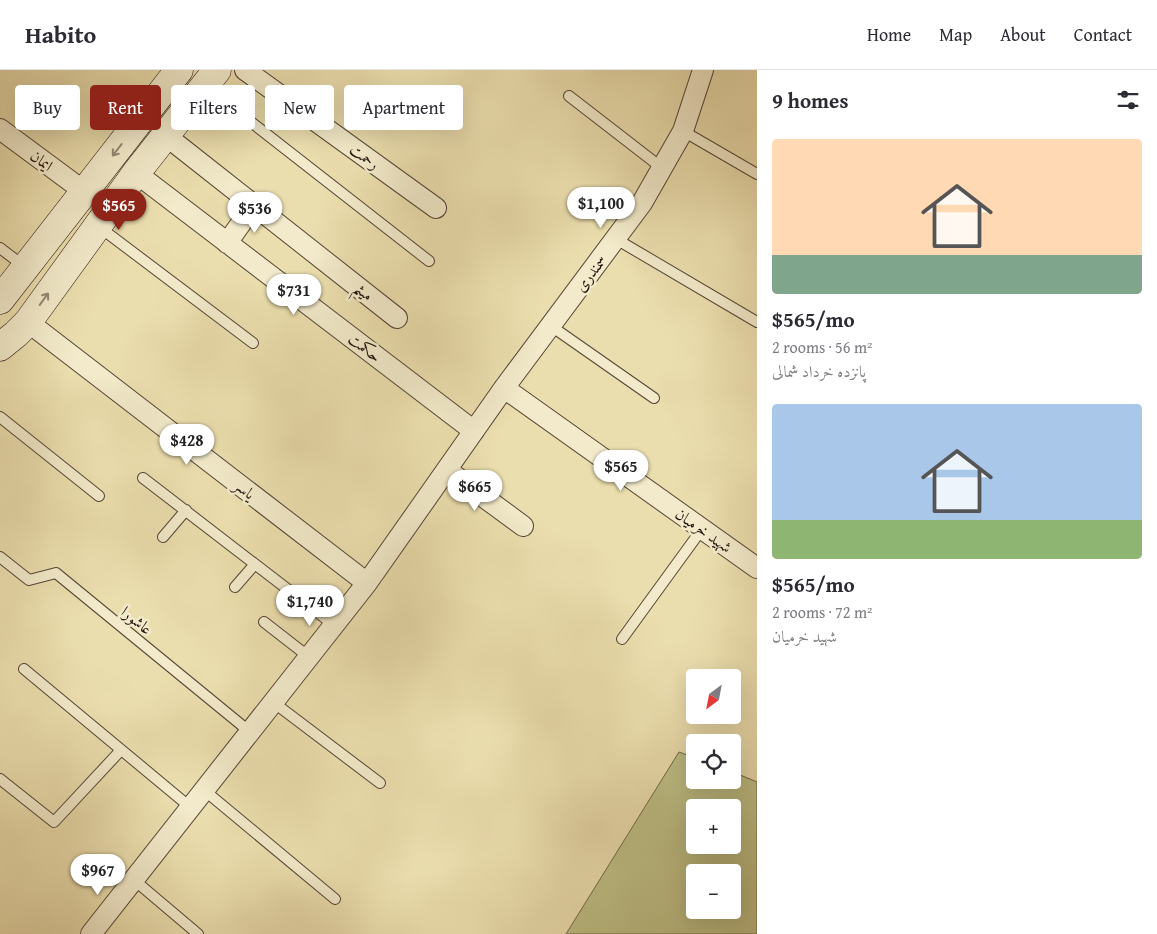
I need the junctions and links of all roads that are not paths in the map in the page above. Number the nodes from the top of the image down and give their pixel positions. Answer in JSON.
{"nodes":[{"id":1,"x":179,"y":70,"type":"edge"},
{"id":2,"x":245,"y":70,"type":"edge"},
{"id":3,"x":702,"y":70,"type":"edge"},
{"id":4,"x":211,"y":78,"type":"edge"},
{"id":5,"x":569,"y":96,"type":"dead end"},
{"id":6,"x":0,"y":129,"type":"edge"},
{"id":7,"x":683,"y":130,"type":"junction"},
{"id":8,"x":165,"y":135,"type":"junction"},
{"id":9,"x":662,"y":168,"type":"junction"},
{"id":10,"x":136,"y":172,"type":"junction"},
{"id":11,"x":757,"y":174,"type":"edge"},
{"id":12,"x":85,"y":192,"type":"junction"},
{"id":13,"x":254,"y":206,"type":"junction"},
{"id":14,"x":436,"y":208,"type":"dead end"},
{"id":15,"x":97,"y":226,"type":"junction"},
{"id":16,"x":616,"y":239,"type":"junction"},
{"id":17,"x":227,"y":243,"type":"junction"},
{"id":18,"x":0,"y":248,"type":"edge"},
{"id":19,"x":429,"y":261,"type":"dead end"},
{"id":20,"x":26,"y":267,"type":"junction"},
{"id":21,"x":0,"y":300,"type":"edge"},
{"id":22,"x":397,"y":318,"type":"dead end"},
{"id":23,"x":28,"y":322,"type":"junction"},
{"id":24,"x":757,"y":322,"type":"edge"},
{"id":25,"x":551,"y":326,"type":"junction"},
{"id":26,"x":253,"y":343,"type":"dead end"},
{"id":27,"x":0,"y":347,"type":"edge"},
{"id":28,"x":504,"y":388,"type":"junction"},
{"id":29,"x":654,"y":398,"type":"dead end"},
{"id":30,"x":0,"y":417,"type":"edge"},
{"id":31,"x":474,"y":431,"type":"junction"},
{"id":32,"x":447,"y":470,"type":"junction"},
{"id":33,"x":144,"y":478,"type":"dead end"},
{"id":34,"x":99,"y":496,"type":"dead end"},
{"id":35,"x":186,"y":510,"type":"junction"},
{"id":36,"x":523,"y":526,"type":"dead end"},
{"id":37,"x":702,"y":529,"type":"junction"},
{"id":38,"x":163,"y":538,"type":"dead end"},
{"id":39,"x":0,"y":557,"type":"edge"},
{"id":40,"x":255,"y":564,"type":"junction"},
{"id":41,"x":757,"y":568,"type":"edge"},
{"id":42,"x":367,"y":583,"type":"junction"},
{"id":43,"x":235,"y":587,"type":"dead end"},
{"id":44,"x":264,"y":622,"type":"dead end"},
{"id":45,"x":334,"y":625,"type":"junction"},
{"id":46,"x":622,"y":639,"type":"dead end"},
{"id":47,"x":309,"y":657,"type":"junction"},
{"id":48,"x":24,"y":669,"type":"dead end"},
{"id":49,"x":274,"y":702,"type":"junction"},
{"id":50,"x":250,"y":732,"type":"junction"},
{"id":51,"x":121,"y":750,"type":"junction"},
{"id":52,"x":0,"y":779,"type":"edge"},
{"id":53,"x":380,"y":783,"type":"dead end"},
{"id":54,"x":204,"y":790,"type":"junction"},
{"id":55,"x":190,"y":807,"type":"junction"},
{"id":56,"x":133,"y":879,"type":"junction"},
{"id":57,"x":335,"y":898,"type":"dead end"},
{"id":58,"x":91,"y":934,"type":"edge"},
{"id":59,"x":198,"y":934,"type":"edge"}],
"edges":[{"from":1,"to":12,"type":"street","one_way":true},
{"from":2,"to":14,"type":"street","name":"رحمت"},
{"from":3,"to":7,"type":"street","name":"سمندری"},
{"from":4,"to":8,"type":"street"},
{"from":4,"to":19,"type":"lane"},
{"from":5,"to":9,"type":"lane"},
{"from":6,"to":12,"type":"street","name":"ایمان"},
{"from":7,"to":9,"type":"street","name":"سمندری"},
{"from":7,"to":11,"type":"lane"},
{"from":8,"to":10,"type":"street"},
{"from":8,"to":13,"type":"street","name":"میثم"},
{"from":9,"to":16,"type":"street","name":"سمندری"},
{"from":10,"to":15,"type":"street"},
{"from":10,"to":17,"type":"street","name":"حکمت"},
{"from":12,"to":20,"type":"street"},
{"from":13,"to":17,"type":"street"},
{"from":13,"to":22,"type":"street","name":"میثم"},
{"from":23,"to":15,"type":"street","one_way":true},
{"from":15,"to":26,"type":"lane"},
{"from":16,"to":24,"type":"lane"},
{"from":16,"to":25,"type":"street","name":"سمندری"},
{"from":17,"to":31,"type":"street","name":"حکمت"},
{"from":18,"to":20,"type":"lane"},
{"from":20,"to":21,"type":"street"},
{"from":23,"to":27,"type":"street"},
{"from":23,"to":42,"type":"street","name":"یاسر"},
{"from":25,"to":28,"type":"street","name":"سمندری"},
{"from":25,"to":29,"type":"lane"},
{"from":28,"to":31,"type":"street","name":"سمندری"},
{"from":28,"to":37,"type":"street","name":"شهید خرمیان"},
{"from":30,"to":34,"type":"lane"},
{"from":31,"to":32,"type":"street","name":"سمندری"},
{"from":32,"to":36,"type":"street"},
{"from":32,"to":42,"type":"street","name":"سمندری"},
{"from":33,"to":35,"type":"lane"},
{"from":35,"to":38,"type":"lane"},
{"from":35,"to":40,"type":"lane"},
{"from":37,"to":41,"type":"street","name":"شهید خرمیان"},
{"from":37,"to":46,"type":"lane"},
{"from":39,"to":50,"type":"lane","name":"عاشورا"},
{"from":40,"to":43,"type":"lane"},
{"from":40,"to":45,"type":"lane"},
{"from":42,"to":45,"type":"street","name":"سمندری"},
{"from":44,"to":47,"type":"lane"},
{"from":45,"to":47,"type":"street","name":"سمندری"},
{"from":47,"to":49,"type":"street","name":"سمندری"},
{"from":48,"to":51,"type":"lane"},
{"from":49,"to":50,"type":"street","name":"سمندری"},
{"from":49,"to":53,"type":"lane"},
{"from":50,"to":54,"type":"street","name":"سمندری"},
{"from":51,"to":52,"type":"lane"},
{"from":51,"to":55,"type":"lane"},
{"from":54,"to":55,"type":"street","name":"سمندری"},
{"from":54,"to":57,"type":"lane"},
{"from":55,"to":56,"type":"street","name":"سمندری"},
{"from":56,"to":58,"type":"street","name":"سمندری"},
{"from":56,"to":59,"type":"lane"}]}
